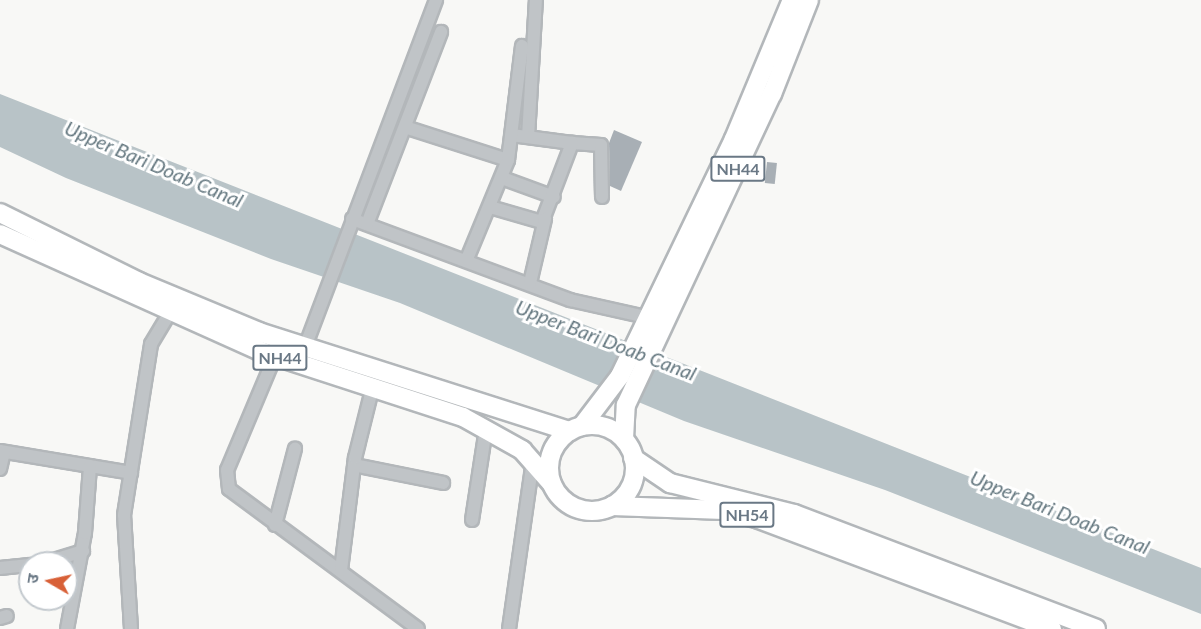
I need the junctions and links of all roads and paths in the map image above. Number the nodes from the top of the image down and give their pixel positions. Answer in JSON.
{"nodes":[{"id":1,"x":436,"y":0,"type":"edge"},
{"id":2,"x":536,"y":0,"type":"edge"},
{"id":3,"x":792,"y":0,"type":"edge"},
{"id":4,"x":809,"y":0,"type":"edge"},
{"id":5,"x":441,"y":32,"type":"dead end"},
{"id":6,"x":522,"y":46,"type":"dead end"},
{"id":7,"x":405,"y":127,"type":"junction"},
{"id":8,"x":512,"y":135,"type":"junction"},
{"id":9,"x":528,"y":137,"type":"junction"},
{"id":10,"x":572,"y":143,"type":"junction"},
{"id":11,"x":508,"y":160,"type":"junction"},
{"id":12,"x":502,"y":178,"type":"junction"},
{"id":13,"x":554,"y":197,"type":"junction"},
{"id":14,"x":602,"y":197,"type":"dead end"},
{"id":15,"x":490,"y":207,"type":"junction"},
{"id":16,"x":0,"y":213,"type":"edge"},
{"id":17,"x":545,"y":219,"type":"junction"},
{"id":18,"x":350,"y":224,"type":"junction"},
{"id":19,"x":367,"y":224,"type":"junction"},
{"id":20,"x":0,"y":234,"type":"edge"},
{"id":21,"x":467,"y":259,"type":"junction"},
{"id":22,"x":530,"y":284,"type":"junction"},
{"id":23,"x":169,"y":314,"type":"junction"},
{"id":24,"x":649,"y":325,"type":"junction"},
{"id":25,"x":304,"y":347,"type":"junction"},
{"id":26,"x":275,"y":356,"type":"junction"},
{"id":27,"x":373,"y":386,"type":"junction"},
{"id":28,"x":486,"y":428,"type":"junction"},
{"id":29,"x":576,"y":428,"type":"junction"},
{"id":30,"x":624,"y":439,"type":"junction"},
{"id":31,"x":295,"y":449,"type":"dead end"},
{"id":32,"x":2,"y":452,"type":"edge"},
{"id":33,"x":633,"y":458,"type":"junction"},
{"id":34,"x":533,"y":460,"type":"junction"},
{"id":35,"x":354,"y":465,"type":"junction"},
{"id":36,"x":90,"y":466,"type":"junction"},
{"id":37,"x":0,"y":469,"type":"edge"},
{"id":38,"x":131,"y":473,"type":"junction"},
{"id":39,"x":443,"y":483,"type":"dead end"},
{"id":40,"x":552,"y":484,"type":"junction"},
{"id":41,"x":612,"y":506,"type":"junction"},
{"id":42,"x":472,"y":520,"type":"dead end"},
{"id":43,"x":275,"y":525,"type":"junction"},
{"id":44,"x":83,"y":551,"type":"junction"},
{"id":45,"x":78,"y":553,"type":"edge"},
{"id":46,"x":341,"y":570,"type":"junction"},
{"id":47,"x":1030,"y":624,"type":"edge"},
{"id":48,"x":67,"y":629,"type":"edge"},
{"id":49,"x":131,"y":629,"type":"edge"},
{"id":50,"x":417,"y":629,"type":"edge"},
{"id":51,"x":509,"y":629,"type":"edge"},
{"id":52,"x":1052,"y":629,"type":"edge"},
{"id":53,"x":1096,"y":629,"type":"edge"}],
"edges":[{"from":1,"to":18,"type":"street"},
{"from":2,"to":9,"type":"street"},
{"from":3,"to":24,"type":"highway","number":"NH44"},
{"from":4,"to":24,"type":"highway","number":"NH44"},
{"from":5,"to":7,"type":"street"},
{"from":6,"to":8,"type":"street"},
{"from":7,"to":11,"type":"street"},
{"from":7,"to":19,"type":"street"},
{"from":8,"to":9,"type":"street"},
{"from":8,"to":11,"type":"street"},
{"from":9,"to":10,"type":"street"},
{"from":10,"to":13,"type":"street"},
{"from":10,"to":14,"type":"street"},
{"from":11,"to":12,"type":"street"},
{"from":12,"to":13,"type":"street"},
{"from":12,"to":15,"type":"street"},
{"from":13,"to":17,"type":"street"},
{"from":15,"to":17,"type":"street"},
{"from":15,"to":21,"type":"street"},
{"from":16,"to":25,"type":"highway","number":"NH44"},
{"from":17,"to":22,"type":"street"},
{"from":18,"to":19,"type":"street"},
{"from":18,"to":25,"type":"street"},
{"from":19,"to":21,"type":"street"},
{"from":20,"to":23,"type":"highway","number":"NH44"},
{"from":21,"to":22,"type":"street"},
{"from":22,"to":24,"type":"street"},
{"from":23,"to":26,"type":"highway","number":"NH44"},
{"from":23,"to":38,"type":"street"},
{"from":24,"to":29,"type":"highway","number":"NH44"},
{"from":24,"to":30,"type":"highway","number":"NH44"},
{"from":25,"to":29,"type":"highway","number":"NH44"},
{"from":26,"to":27,"type":"highway","number":"NH44"},
{"from":26,"to":43,"type":"street"},
{"from":27,"to":28,"type":"highway","number":"NH44"},
{"from":27,"to":35,"type":"street"},
{"from":28,"to":34,"type":"highway","number":"NH44"},
{"from":28,"to":42,"type":"street"},
{"from":29,"to":30,"type":"highway","number":"NH44"},
{"from":29,"to":40,"type":"highway","number":"NH44"},
{"from":30,"to":33,"type":"highway","number":"NH44"},
{"from":31,"to":43,"type":"street"},
{"from":32,"to":36,"type":"street"},
{"from":32,"to":37,"type":"street"},
{"from":33,"to":41,"type":"highway"},
{"from":33,"to":53,"type":"highway","number":"NH54"},
{"from":34,"to":40,"type":"highway","number":"NH44"},
{"from":34,"to":51,"type":"street"},
{"from":35,"to":39,"type":"street"},
{"from":35,"to":46,"type":"street"},
{"from":36,"to":38,"type":"street"},
{"from":36,"to":44,"type":"street"},
{"from":38,"to":49,"type":"street"},
{"from":40,"to":41,"type":"highway","number":"NH44"},
{"from":41,"to":47,"type":"highway","number":"NH54"},
{"from":43,"to":46,"type":"street"},
{"from":44,"to":45,"type":"street"},
{"from":44,"to":48,"type":"street"},
{"from":46,"to":50,"type":"street"},
{"from":47,"to":52,"type":"highway","number":"NH54"}]}
